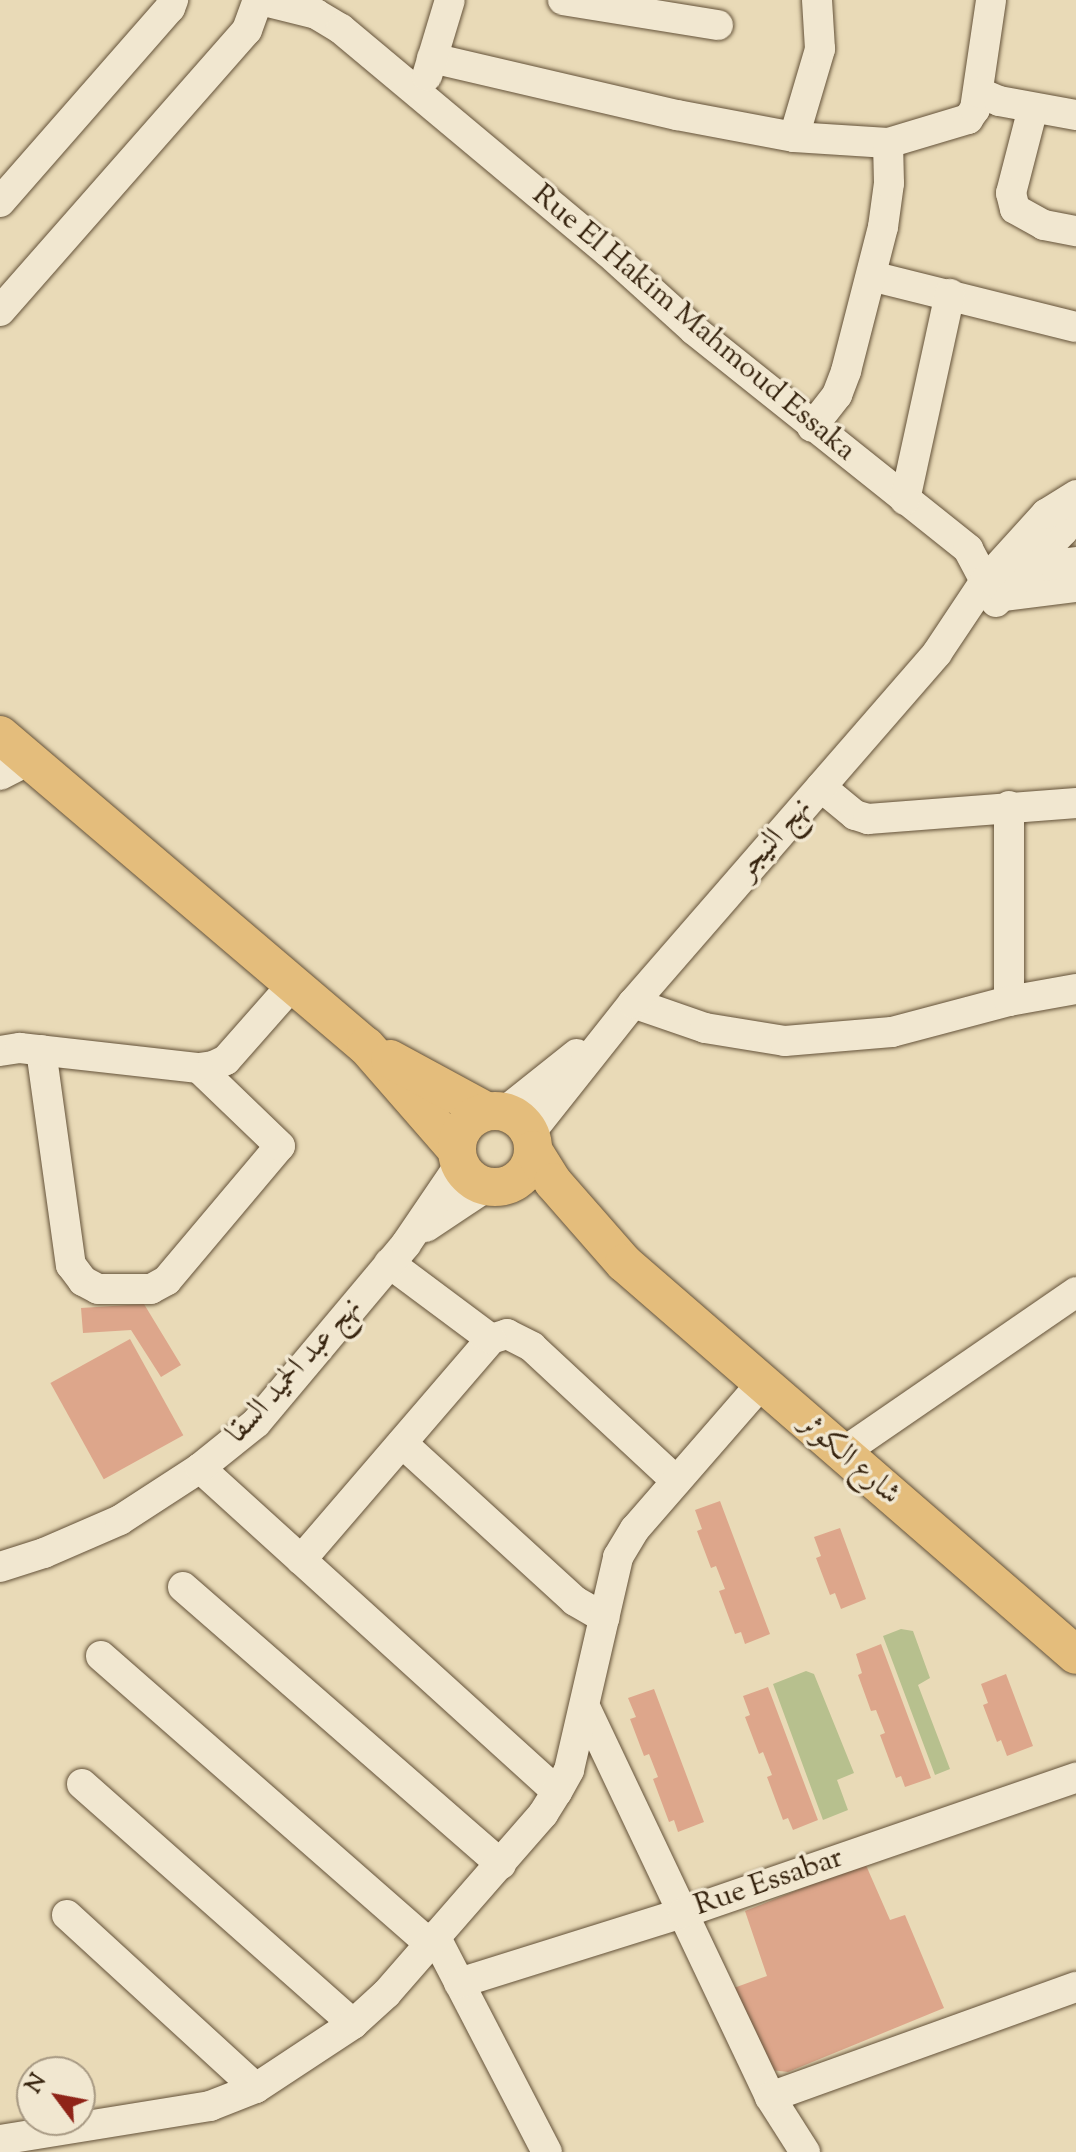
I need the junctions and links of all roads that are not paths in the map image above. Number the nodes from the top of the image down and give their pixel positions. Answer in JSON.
{"nodes":[{"id":1,"x":173,"y":0,"type":"edge"},
{"id":2,"x":259,"y":0,"type":"edge"},
{"id":3,"x":450,"y":0,"type":"edge"},
{"id":4,"x":563,"y":0,"type":"edge"},
{"id":5,"x":817,"y":0,"type":"edge"},
{"id":6,"x":991,"y":0,"type":"edge"},
{"id":7,"x":718,"y":25,"type":"dead end"},
{"id":8,"x":432,"y":58,"type":"junction"},
{"id":9,"x":978,"y":92,"type":"junction"},
{"id":10,"x":421,"y":97,"type":"junction"},
{"id":11,"x":1033,"y":108,"type":"junction"},
{"id":12,"x":1076,"y":115,"type":"edge"},
{"id":13,"x":794,"y":137,"type":"junction"},
{"id":14,"x":888,"y":143,"type":"junction"},
{"id":15,"x":0,"y":202,"type":"edge"},
{"id":16,"x":1076,"y":231,"type":"edge"},
{"id":17,"x":871,"y":276,"type":"junction"},
{"id":18,"x":950,"y":294,"type":"junction"},
{"id":19,"x":0,"y":311,"type":"edge"},
{"id":20,"x":1076,"y":327,"type":"edge"},
{"id":21,"x":812,"y":427,"type":"junction"},
{"id":22,"x":905,"y":500,"type":"junction"},
{"id":23,"x":1075,"y":511,"type":"edge"},
{"id":24,"x":968,"y":549,"type":"junction"},
{"id":25,"x":1076,"y":562,"type":"edge"},
{"id":26,"x":1015,"y":563,"type":"junction"},
{"id":27,"x":1076,"y":587,"type":"edge"},
{"id":28,"x":994,"y":588,"type":"junction"},
{"id":29,"x":0,"y":735,"type":"edge"},
{"id":30,"x":15,"y":767,"type":"edge"},
{"id":31,"x":821,"y":787,"type":"junction"},
{"id":32,"x":1076,"y":803,"type":"edge"},
{"id":33,"x":1009,"y":806,"type":"junction"},
{"id":34,"x":293,"y":984,"type":"junction"},
{"id":35,"x":1076,"y":989,"type":"edge"},
{"id":36,"x":1009,"y":1001,"type":"junction"},
{"id":37,"x":623,"y":1015,"type":"junction"},
{"id":38,"x":366,"y":1046,"type":"junction"},
{"id":39,"x":41,"y":1050,"type":"junction"},
{"id":40,"x":0,"y":1051,"type":"edge"},
{"id":41,"x":199,"y":1068,"type":"junction"},
{"id":42,"x":513,"y":1126,"type":"junction"},
{"id":43,"x":476,"y":1172,"type":"junction"},
{"id":44,"x":398,"y":1253,"type":"junction"},
{"id":45,"x":624,"y":1263,"type":"junction"},
{"id":46,"x":1076,"y":1292,"type":"edge"},
{"id":47,"x":491,"y":1339,"type":"junction"},
{"id":48,"x":761,"y":1384,"type":"junction"},
{"id":49,"x":402,"y":1443,"type":"junction"},
{"id":50,"x":842,"y":1453,"type":"junction"},
{"id":51,"x":200,"y":1468,"type":"junction"},
{"id":52,"x":676,"y":1481,"type":"junction"},
{"id":53,"x":301,"y":1560,"type":"junction"},
{"id":54,"x":0,"y":1567,"type":"edge"},
{"id":55,"x":183,"y":1587,"type":"dead end"},
{"id":56,"x":604,"y":1618,"type":"junction"},
{"id":57,"x":1076,"y":1655,"type":"edge"},
{"id":58,"x":101,"y":1656,"type":"dead end"},
{"id":59,"x":585,"y":1707,"type":"junction"},
{"id":60,"x":1076,"y":1778,"type":"edge"},
{"id":61,"x":82,"y":1784,"type":"dead end"},
{"id":62,"x":557,"y":1792,"type":"junction"},
{"id":63,"x":501,"y":1864,"type":"junction"},
{"id":64,"x":683,"y":1913,"type":"junction"},
{"id":65,"x":67,"y":1915,"type":"dead end"},
{"id":66,"x":432,"y":1940,"type":"junction"},
{"id":67,"x":459,"y":1983,"type":"junction"},
{"id":68,"x":1076,"y":1987,"type":"edge"},
{"id":69,"x":353,"y":2024,"type":"junction"},
{"id":70,"x":256,"y":2088,"type":"junction"},
{"id":71,"x":770,"y":2097,"type":"junction"},
{"id":72,"x":0,"y":2140,"type":"edge"},
{"id":73,"x":547,"y":2152,"type":"edge"},
{"id":74,"x":805,"y":2152,"type":"edge"}],
"edges":[{"from":1,"to":15,"type":"street"},
{"from":2,"to":10,"type":"street","name":"Rue El Hakim Mahmoud Essaka"},
{"from":2,"to":19,"type":"street"},
{"from":3,"to":8,"type":"street"},
{"from":4,"to":7,"type":"street"},
{"from":5,"to":13,"type":"street"},
{"from":6,"to":9,"type":"street"},
{"from":8,"to":10,"type":"street"},
{"from":8,"to":13,"type":"street"},
{"from":9,"to":11,"type":"street"},
{"from":9,"to":14,"type":"street"},
{"from":10,"to":21,"type":"street","name":"Rue El Hakim Mahmoud Essaka"},
{"from":11,"to":12,"type":"street"},
{"from":11,"to":16,"type":"street"},
{"from":13,"to":14,"type":"street"},
{"from":14,"to":17,"type":"street"},
{"from":17,"to":18,"type":"street"},
{"from":17,"to":21,"type":"street"},
{"from":18,"to":20,"type":"street"},
{"from":18,"to":22,"type":"street"},
{"from":21,"to":22,"type":"street","name":"Rue El Hakim Mahmoud Essaka"},
{"from":22,"to":24,"type":"street","name":"Rue El Hakim Mahmoud Essaka"},
{"from":23,"to":26,"type":"street","name":"نهج النيجر"},
{"from":24,"to":26,"type":"street"},
{"from":24,"to":28,"type":"street"},
{"from":25,"to":26,"type":"street"},
{"from":26,"to":28,"type":"street","name":"نهج النيجر"},
{"from":27,"to":28,"type":"street"},
{"from":28,"to":31,"type":"street","name":"نهج النيجر"},
{"from":29,"to":30,"type":"main road"},
{"from":30,"to":34,"type":"main road"},
{"from":31,"to":33,"type":"street"},
{"from":31,"to":37,"type":"street","name":"نهج النيجر"},
{"from":32,"to":33,"type":"street"},
{"from":33,"to":36,"type":"street"},
{"from":34,"to":38,"type":"main road"},
{"from":34,"to":41,"type":"street"},
{"from":35,"to":36,"type":"street"},
{"from":36,"to":37,"type":"street"},
{"from":37,"to":42,"type":"street","name":"نهج النيجر"},
{"from":38,"to":42,"type":"main road"},
{"from":38,"to":43,"type":"main road"},
{"from":39,"to":40,"type":"street"},
{"from":39,"to":41,"type":"street"},
{"from":39,"to":41,"type":"street"},
{"from":42,"to":43,"type":"main road"},
{"from":42,"to":43,"type":"main road"},
{"from":42,"to":45,"type":"main road","name":"شارع الكوثر"},
{"from":43,"to":44,"type":"street","name":"نهج عبد الحميد السقا"},
{"from":43,"to":45,"type":"main road","name":"شارع الكوثر"},
{"from":44,"to":47,"type":"street"},
{"from":44,"to":51,"type":"street","name":"نهج عبد الحميد السقا"},
{"from":45,"to":48,"type":"main road","name":"شارع الكوثر"},
{"from":46,"to":50,"type":"street"},
{"from":47,"to":49,"type":"street"},
{"from":47,"to":52,"type":"street"},
{"from":48,"to":50,"type":"main road","name":"شارع الكوثر"},
{"from":48,"to":52,"type":"street"},
{"from":49,"to":53,"type":"street"},
{"from":49,"to":56,"type":"street"},
{"from":50,"to":57,"type":"main road","name":"شارع الكوثر"},
{"from":51,"to":53,"type":"street"},
{"from":51,"to":54,"type":"street","name":"نهج عبد الحميد السقا"},
{"from":52,"to":56,"type":"street"},
{"from":53,"to":62,"type":"street"},
{"from":55,"to":63,"type":"street"},
{"from":56,"to":59,"type":"street"},
{"from":58,"to":66,"type":"street"},
{"from":59,"to":62,"type":"street"},
{"from":59,"to":64,"type":"street"},
{"from":60,"to":64,"type":"street","name":"Rue Essabar"},
{"from":61,"to":69,"type":"street"},
{"from":62,"to":63,"type":"street"},
{"from":63,"to":66,"type":"street"},
{"from":64,"to":67,"type":"street","name":"Rue Essabar"},
{"from":64,"to":71,"type":"street"},
{"from":65,"to":70,"type":"street"},
{"from":66,"to":67,"type":"street"},
{"from":66,"to":69,"type":"street"},
{"from":67,"to":73,"type":"street"},
{"from":68,"to":71,"type":"street"},
{"from":69,"to":70,"type":"street"},
{"from":70,"to":72,"type":"street"},
{"from":71,"to":74,"type":"street"}]}
